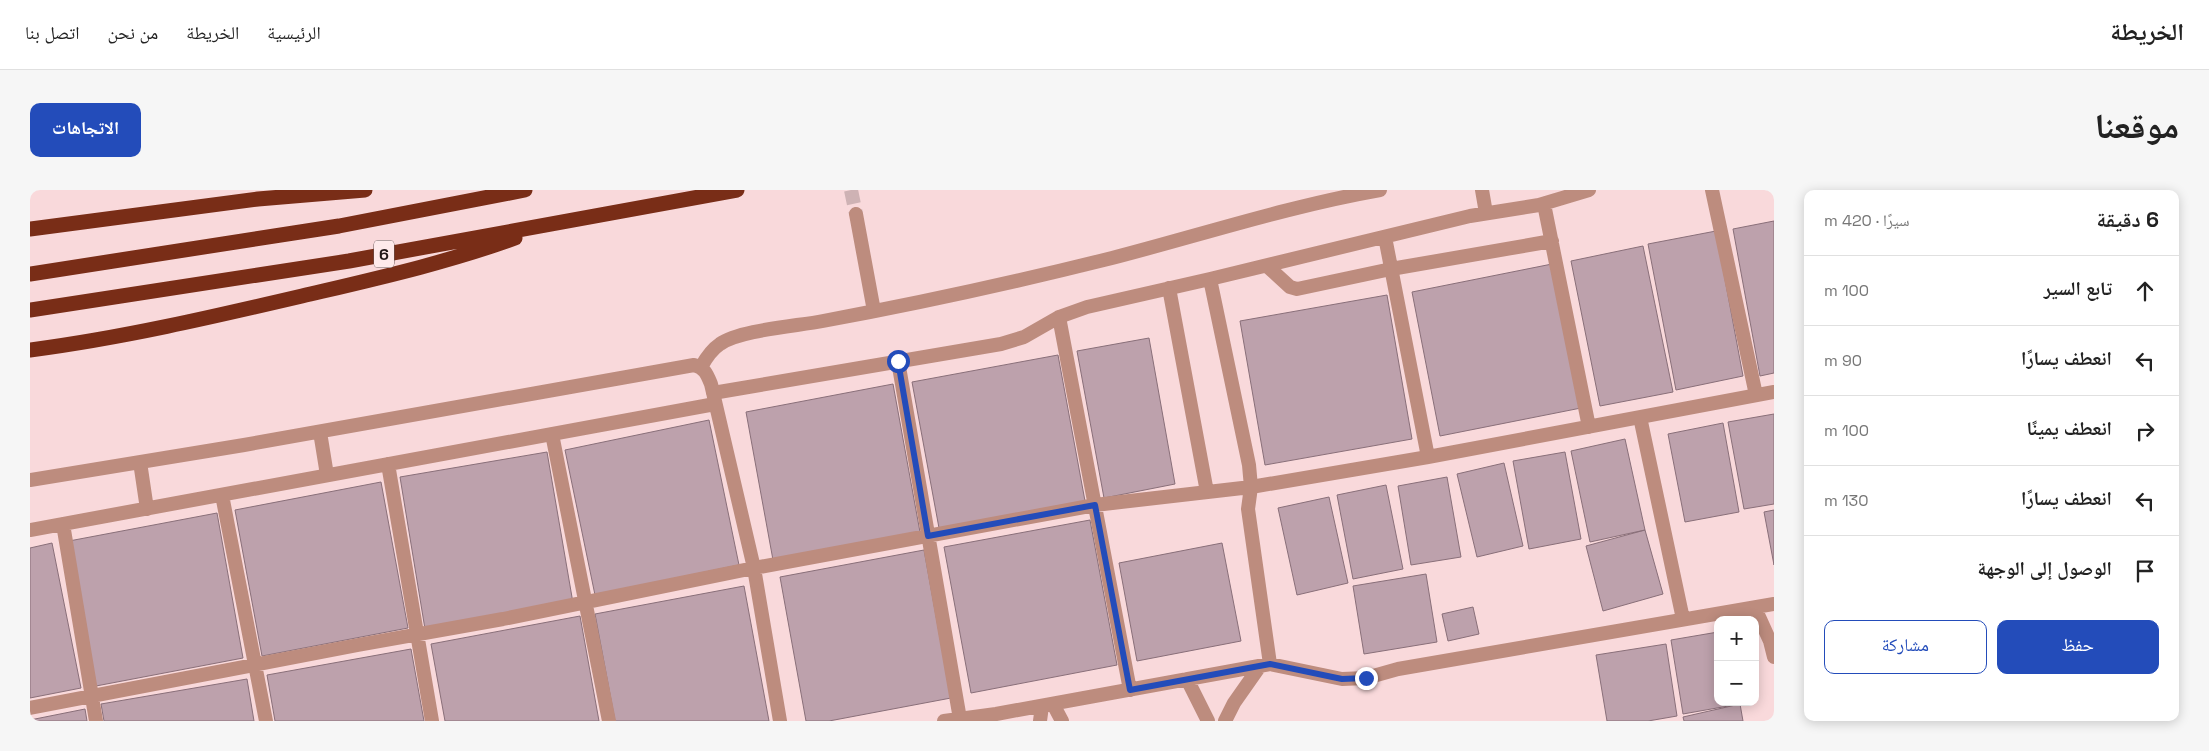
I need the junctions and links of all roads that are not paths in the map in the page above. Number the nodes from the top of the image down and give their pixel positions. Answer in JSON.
{"nodes":[{"id":1,"x":366,"y":190,"type":"edge"},
{"id":2,"x":525,"y":190,"type":"edge"},
{"id":3,"x":737,"y":190,"type":"edge"},
{"id":4,"x":1380,"y":190,"type":"edge"},
{"id":5,"x":1482,"y":190,"type":"edge"},
{"id":6,"x":1589,"y":190,"type":"edge"},
{"id":7,"x":1712,"y":190,"type":"edge"},
{"id":8,"x":1544,"y":204,"type":"junction"},
{"id":9,"x":1486,"y":213,"type":"junction"},
{"id":10,"x":856,"y":214,"type":"tunnel mouth"},
{"id":11,"x":552,"y":224,"type":"junction"},
{"id":12,"x":30,"y":228,"type":"edge"},
{"id":13,"x":1385,"y":237,"type":"junction"},
{"id":14,"x":1552,"y":240,"type":"junction"},
{"id":15,"x":1266,"y":266,"type":"junction"},
{"id":16,"x":1391,"y":269,"type":"junction"},
{"id":17,"x":30,"y":274,"type":"edge"},
{"id":18,"x":1210,"y":279,"type":"junction"},
{"id":19,"x":1169,"y":288,"type":"junction"},
{"id":20,"x":30,"y":310,"type":"edge"},
{"id":21,"x":874,"y":311,"type":"junction"},
{"id":22,"x":1059,"y":317,"type":"junction"},
{"id":23,"x":30,"y":350,"type":"edge"},
{"id":24,"x":898,"y":361,"type":"junction"},
{"id":25,"x":701,"y":367,"type":"junction"},
{"id":26,"x":1774,"y":392,"type":"edge"},
{"id":27,"x":1756,"y":395,"type":"junction"},
{"id":28,"x":714,"y":399,"type":"junction"},
{"id":29,"x":1640,"y":417,"type":"junction"},
{"id":30,"x":1589,"y":427,"type":"junction"},
{"id":31,"x":320,"y":432,"type":"junction"},
{"id":32,"x":552,"y":434,"type":"junction"},
{"id":33,"x":1428,"y":457,"type":"junction"},
{"id":34,"x":140,"y":462,"type":"junction"},
{"id":35,"x":388,"y":464,"type":"junction"},
{"id":36,"x":327,"y":476,"type":"junction"},
{"id":37,"x":30,"y":480,"type":"edge"},
{"id":38,"x":1251,"y":487,"type":"junction"},
{"id":39,"x":1207,"y":492,"type":"junction"},
{"id":40,"x":222,"y":495,"type":"junction"},
{"id":41,"x":1095,"y":505,"type":"junction"},
{"id":42,"x":147,"y":509,"type":"junction"},
{"id":43,"x":63,"y":524,"type":"junction"},
{"id":44,"x":30,"y":530,"type":"edge"},
{"id":45,"x":928,"y":536,"type":"junction"},
{"id":46,"x":754,"y":568,"type":"junction"},
{"id":47,"x":584,"y":603,"type":"junction"},
{"id":48,"x":1774,"y":604,"type":"edge"},
{"id":49,"x":1755,"y":608,"type":"junction"},
{"id":50,"x":1683,"y":619,"type":"junction"},
{"id":51,"x":416,"y":634,"type":"junction"},
{"id":52,"x":1774,"y":657,"type":"edge"},
{"id":53,"x":1265,"y":665,"type":"junction"},
{"id":54,"x":256,"y":666,"type":"junction"},
{"id":55,"x":1187,"y":679,"type":"junction"},
{"id":56,"x":1130,"y":690,"type":"junction"},
{"id":57,"x":92,"y":697,"type":"junction"},
{"id":58,"x":1048,"y":705,"type":"junction"},
{"id":59,"x":30,"y":708,"type":"edge"},
{"id":60,"x":960,"y":719,"type":"junction"},
{"id":61,"x":96,"y":721,"type":"edge"},
{"id":62,"x":266,"y":721,"type":"edge"},
{"id":63,"x":432,"y":721,"type":"edge"},
{"id":64,"x":608,"y":721,"type":"edge"},
{"id":65,"x":780,"y":721,"type":"edge"},
{"id":66,"x":944,"y":721,"type":"edge"},
{"id":67,"x":1040,"y":721,"type":"edge"},
{"id":68,"x":1062,"y":721,"type":"edge"},
{"id":69,"x":1208,"y":721,"type":"edge"},
{"id":70,"x":1225,"y":721,"type":"edge"}],
"edges":[{"from":1,"to":12,"type":"highway"},
{"from":2,"to":17,"type":"highway","number":"6"},
{"from":3,"to":11,"type":"highway","number":"6"},
{"from":4,"to":21,"type":"street"},
{"from":5,"to":9,"type":"street"},
{"from":6,"to":8,"type":"street"},
{"from":7,"to":27,"type":"street"},
{"from":8,"to":9,"type":"street"},
{"from":8,"to":14,"type":"street"},
{"from":9,"to":13,"type":"street"},
{"from":10,"to":21,"type":"street"},
{"from":11,"to":20,"type":"highway","number":"6"},
{"from":11,"to":23,"type":"highway"},
{"from":13,"to":15,"type":"street"},
{"from":13,"to":16,"type":"street"},
{"from":14,"to":16,"type":"street"},
{"from":14,"to":30,"type":"street"},
{"from":15,"to":16,"type":"street"},
{"from":15,"to":18,"type":"street"},
{"from":16,"to":33,"type":"street"},
{"from":18,"to":19,"type":"street"},
{"from":18,"to":38,"type":"street"},
{"from":19,"to":22,"type":"street"},
{"from":19,"to":39,"type":"street"},
{"from":21,"to":25,"type":"street"},
{"from":22,"to":24,"type":"street"},
{"from":22,"to":41,"type":"street"},
{"from":24,"to":28,"type":"street"},
{"from":24,"to":45,"type":"street"},
{"from":25,"to":28,"type":"street"},
{"from":25,"to":31,"type":"street"},
{"from":26,"to":27,"type":"street"},
{"from":27,"to":29,"type":"street"},
{"from":28,"to":32,"type":"street"},
{"from":28,"to":46,"type":"street"},
{"from":29,"to":30,"type":"street"},
{"from":29,"to":50,"type":"street"},
{"from":30,"to":33,"type":"street"},
{"from":31,"to":34,"type":"street"},
{"from":31,"to":36,"type":"street"},
{"from":32,"to":35,"type":"street"},
{"from":32,"to":47,"type":"street"},
{"from":33,"to":38,"type":"street"},
{"from":34,"to":37,"type":"street"},
{"from":34,"to":42,"type":"street"},
{"from":35,"to":36,"type":"street"},
{"from":35,"to":51,"type":"street"},
{"from":36,"to":40,"type":"street"},
{"from":38,"to":39,"type":"street"},
{"from":38,"to":53,"type":"street"},
{"from":39,"to":41,"type":"street"},
{"from":40,"to":42,"type":"street"},
{"from":40,"to":54,"type":"street"},
{"from":41,"to":45,"type":"street"},
{"from":41,"to":56,"type":"street"},
{"from":42,"to":43,"type":"street"},
{"from":43,"to":44,"type":"street"},
{"from":43,"to":57,"type":"street"},
{"from":45,"to":46,"type":"street"},
{"from":45,"to":60,"type":"street"},
{"from":46,"to":47,"type":"street"},
{"from":46,"to":65,"type":"street"},
{"from":47,"to":51,"type":"street"},
{"from":47,"to":64,"type":"street"},
{"from":48,"to":49,"type":"street"},
{"from":49,"to":50,"type":"street"},
{"from":49,"to":52,"type":"street"},
{"from":50,"to":53,"type":"street"},
{"from":51,"to":54,"type":"street"},
{"from":51,"to":63,"type":"street"},
{"from":53,"to":55,"type":"street"},
{"from":53,"to":70,"type":"street"},
{"from":54,"to":57,"type":"street"},
{"from":54,"to":62,"type":"street"},
{"from":55,"to":56,"type":"street"},
{"from":55,"to":69,"type":"street"},
{"from":56,"to":58,"type":"street"},
{"from":57,"to":59,"type":"street"},
{"from":57,"to":61,"type":"street"},
{"from":58,"to":60,"type":"street"},
{"from":58,"to":67,"type":"street"},
{"from":58,"to":68,"type":"street"},
{"from":60,"to":66,"type":"street"}]}
